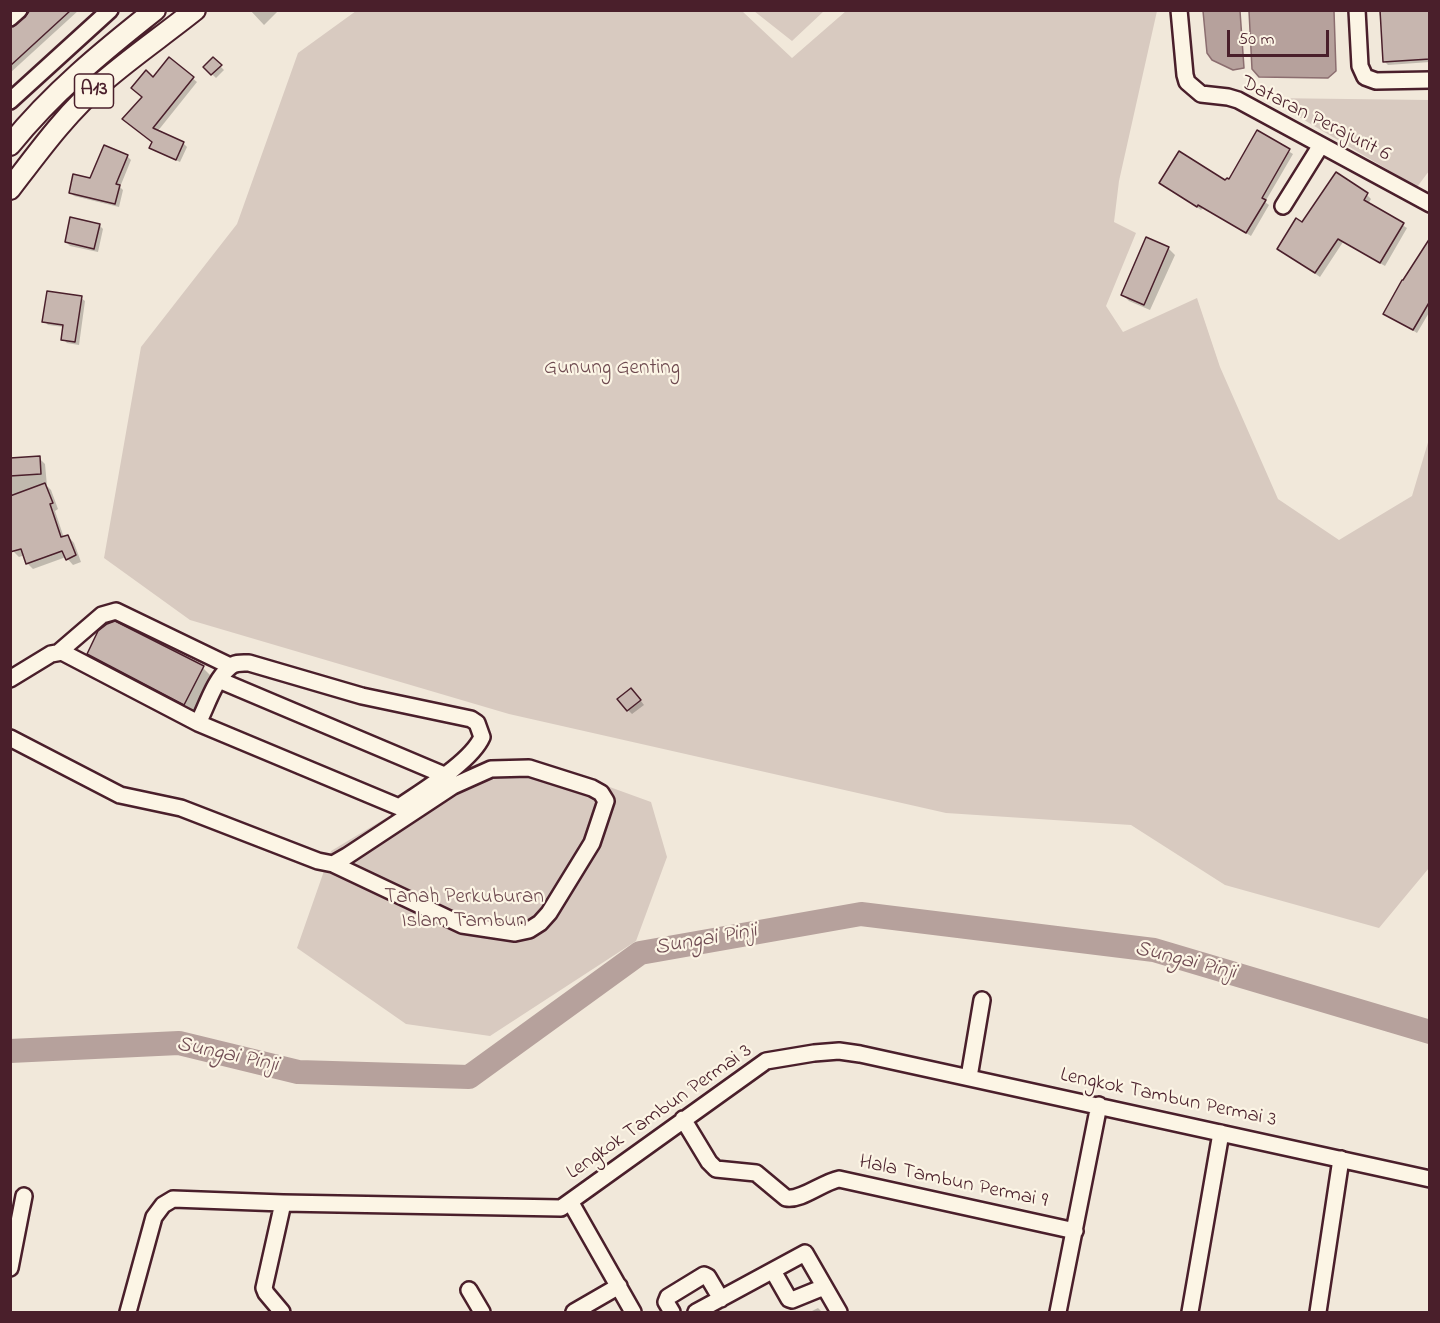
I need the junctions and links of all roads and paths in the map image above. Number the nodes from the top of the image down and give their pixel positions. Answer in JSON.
{"nodes":[{"id":1,"x":19,"y":10,"type":"edge"},
{"id":2,"x":110,"y":10,"type":"edge"},
{"id":3,"x":155,"y":10,"type":"edge"},
{"id":4,"x":195,"y":10,"type":"edge"},
{"id":5,"x":1179,"y":10,"type":"edge"},
{"id":6,"x":1357,"y":10,"type":"edge"},
{"id":7,"x":10,"y":18,"type":"edge"},
{"id":8,"x":1430,"y":80,"type":"edge"},
{"id":9,"x":10,"y":101,"type":"edge"},
{"id":10,"x":10,"y":145,"type":"edge"},
{"id":11,"x":1321,"y":145,"type":"junction"},
{"id":12,"x":10,"y":189,"type":"edge"},
{"id":13,"x":1430,"y":204,"type":"edge"},
{"id":14,"x":1283,"y":206,"type":"dead end"},
{"id":15,"x":58,"y":652,"type":"junction"},
{"id":16,"x":230,"y":666,"type":"junction"},
{"id":17,"x":10,"y":679,"type":"edge"},
{"id":18,"x":219,"y":680,"type":"junction"},
{"id":19,"x":198,"y":723,"type":"junction"},
{"id":20,"x":10,"y":738,"type":"edge"},
{"id":21,"x":444,"y":776,"type":"junction"},
{"id":22,"x":333,"y":864,"type":"junction"},
{"id":23,"x":982,"y":1000,"type":"dead end"},
{"id":24,"x":969,"y":1077,"type":"junction"},
{"id":25,"x":1100,"y":1105,"type":"junction"},
{"id":26,"x":682,"y":1119,"type":"junction"},
{"id":27,"x":1221,"y":1132,"type":"junction"},
{"id":28,"x":1341,"y":1158,"type":"junction"},
{"id":29,"x":1430,"y":1179,"type":"edge"},
{"id":30,"x":24,"y":1196,"type":"dead end"},
{"id":31,"x":283,"y":1203,"type":"junction"},
{"id":32,"x":571,"y":1203,"type":"junction"},
{"id":33,"x":1075,"y":1231,"type":"junction"},
{"id":34,"x":10,"y":1268,"type":"edge"},
{"id":35,"x":773,"y":1271,"type":"junction"},
{"id":36,"x":619,"y":1286,"type":"junction"},
{"id":37,"x":824,"y":1287,"type":"junction"},
{"id":38,"x":469,"y":1290,"type":"dead end"},
{"id":39,"x":721,"y":1299,"type":"junction"},
{"id":40,"x":129,"y":1312,"type":"edge"},
{"id":41,"x":282,"y":1312,"type":"edge"},
{"id":42,"x":482,"y":1312,"type":"edge"},
{"id":43,"x":574,"y":1312,"type":"edge"},
{"id":44,"x":633,"y":1312,"type":"edge"},
{"id":45,"x":672,"y":1312,"type":"edge"},
{"id":46,"x":696,"y":1312,"type":"edge"},
{"id":47,"x":838,"y":1312,"type":"edge"},
{"id":48,"x":1058,"y":1312,"type":"edge"},
{"id":49,"x":1190,"y":1312,"type":"edge"},
{"id":50,"x":1318,"y":1312,"type":"edge"}],
"edges":[{"from":1,"to":7,"type":"street"},
{"from":2,"to":9,"type":"street"},
{"from":3,"to":10,"type":"main road","number":"A13"},
{"from":4,"to":12,"type":"main road","number":"A13"},
{"from":5,"to":11,"type":"street","name":"Dataran Perajurit 6"},
{"from":6,"to":8,"type":"street"},
{"from":11,"to":13,"type":"street","name":"Dataran Perajurit 6"},
{"from":11,"to":14,"type":"street"},
{"from":15,"to":16,"type":"street"},
{"from":15,"to":17,"type":"street"},
{"from":15,"to":19,"type":"street"},
{"from":16,"to":18,"type":"street"},
{"from":16,"to":21,"type":"street"},
{"from":18,"to":19,"type":"street"},
{"from":18,"to":21,"type":"street"},
{"from":19,"to":21,"type":"street"},
{"from":20,"to":22,"type":"street"},
{"from":22,"to":22,"type":"street"},
{"from":23,"to":24,"type":"street"},
{"from":24,"to":25,"type":"street","name":"Lengkok Tambun Permai 3"},
{"from":24,"to":26,"type":"street","name":"Lengkok Tambun Permai 3"},
{"from":25,"to":27,"type":"street","name":"Lengkok Tambun Permai 3"},
{"from":25,"to":33,"type":"street"},
{"from":26,"to":32,"type":"street","name":"Lengkok Tambun Permai 3"},
{"from":26,"to":33,"type":"street","name":"Hala Tambun Permai 9"},
{"from":27,"to":28,"type":"street","name":"Lengkok Tambun Permai 3"},
{"from":27,"to":49,"type":"street"},
{"from":28,"to":29,"type":"street","name":"Lengkok Tambun Permai 3"},
{"from":28,"to":50,"type":"street"},
{"from":30,"to":34,"type":"street"},
{"from":31,"to":32,"type":"street","name":"Lengkok Tambun Permai 3"},
{"from":31,"to":40,"type":"street","name":"Lengkok Tambun Permai 3"},
{"from":31,"to":41,"type":"street"},
{"from":32,"to":36,"type":"street"},
{"from":33,"to":48,"type":"street"},
{"from":35,"to":37,"type":"street"},
{"from":35,"to":37,"type":"street"},
{"from":35,"to":39,"type":"street"},
{"from":36,"to":43,"type":"street"},
{"from":36,"to":44,"type":"street"},
{"from":37,"to":47,"type":"street"},
{"from":38,"to":42,"type":"street"},
{"from":39,"to":45,"type":"street"},
{"from":39,"to":46,"type":"street"}]}
